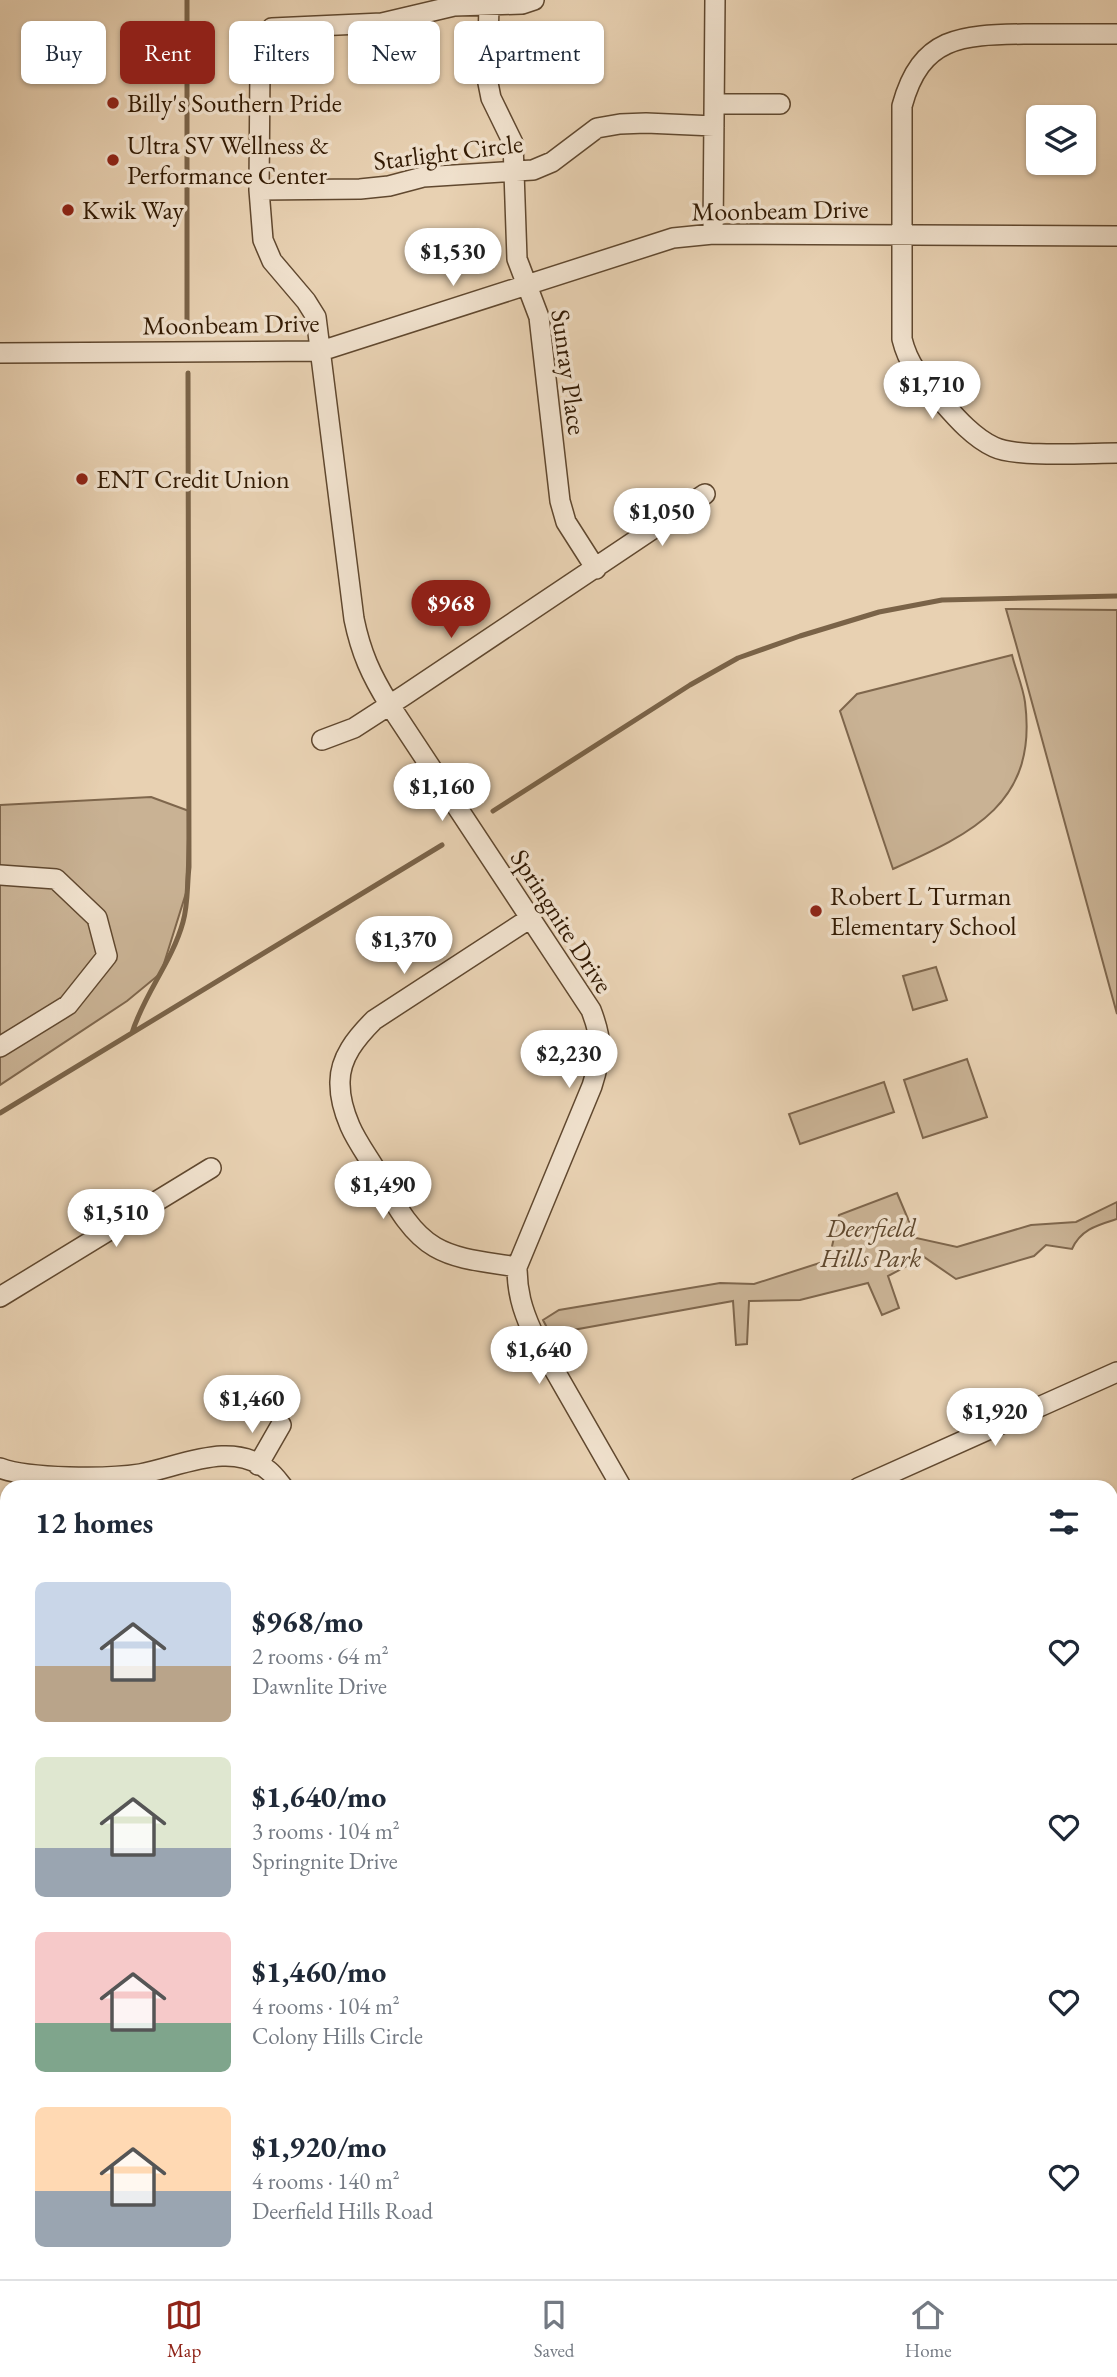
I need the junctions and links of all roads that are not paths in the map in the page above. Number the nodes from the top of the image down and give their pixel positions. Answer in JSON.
{"nodes":[{"id":1,"x":534,"y":0,"type":"edge"},
{"id":2,"x":715,"y":0,"type":"edge"},
{"id":3,"x":489,"y":6,"type":"junction"},
{"id":4,"x":1117,"y":34,"type":"edge"},
{"id":5,"x":715,"y":104,"type":"junction"},
{"id":6,"x":780,"y":104,"type":"dead end"},
{"id":7,"x":714,"y":126,"type":"junction"},
{"id":8,"x":516,"y":172,"type":"junction"},
{"id":9,"x":259,"y":190,"type":"junction"},
{"id":10,"x":713,"y":234,"type":"junction"},
{"id":11,"x":902,"y":234,"type":"junction"},
{"id":12,"x":1117,"y":236,"type":"edge"},
{"id":13,"x":527,"y":285,"type":"junction"},
{"id":14,"x":321,"y":351,"type":"junction"},
{"id":15,"x":0,"y":354,"type":"edge"},
{"id":16,"x":1117,"y":453,"type":"edge"},
{"id":17,"x":705,"y":494,"type":"dead end"},
{"id":18,"x":596,"y":569,"type":"junction"},
{"id":19,"x":389,"y":704,"type":"junction"},
{"id":20,"x":322,"y":740,"type":"dead end"},
{"id":21,"x":0,"y":875,"type":"edge"},
{"id":22,"x":529,"y":919,"type":"junction"},
{"id":23,"x":0,"y":1047,"type":"edge"},
{"id":24,"x":211,"y":1168,"type":"dead end"},
{"id":25,"x":517,"y":1267,"type":"junction"},
{"id":26,"x":0,"y":1297,"type":"edge"},
{"id":27,"x":1117,"y":1372,"type":"edge"},
{"id":28,"x":281,"y":1425,"type":"dead end"},
{"id":29,"x":258,"y":1465,"type":"junction"},
{"id":30,"x":0,"y":1468,"type":"edge"},
{"id":31,"x":277,"y":1480,"type":"edge"},
{"id":32,"x":617,"y":1480,"type":"edge"},
{"id":33,"x":876,"y":1480,"type":"edge"}],
"edges":[{"from":1,"to":3,"type":"street"},
{"from":2,"to":5,"type":"street"},
{"from":3,"to":8,"type":"street","name":"Sunray Place"},
{"from":3,"to":9,"type":"street"},
{"from":4,"to":11,"type":"street"},
{"from":5,"to":6,"type":"street"},
{"from":5,"to":7,"type":"street"},
{"from":7,"to":8,"type":"street","name":"Starlight Circle"},
{"from":7,"to":10,"type":"street"},
{"from":8,"to":9,"type":"street","name":"Starlight Circle"},
{"from":8,"to":13,"type":"street","name":"Sunray Place"},
{"from":9,"to":14,"type":"street"},
{"from":10,"to":11,"type":"street","name":"Moonbeam Drive"},
{"from":10,"to":13,"type":"street","name":"Moonbeam Drive"},
{"from":11,"to":12,"type":"street","name":"Moonbeam Drive"},
{"from":11,"to":16,"type":"street"},
{"from":13,"to":14,"type":"street","name":"Moonbeam Drive"},
{"from":13,"to":18,"type":"street","name":"Sunray Place"},
{"from":14,"to":15,"type":"street","name":"Moonbeam Drive"},
{"from":14,"to":19,"type":"street","name":"Springnite Drive"},
{"from":17,"to":18,"type":"street"},
{"from":18,"to":19,"type":"street"},
{"from":19,"to":20,"type":"street"},
{"from":19,"to":22,"type":"street","name":"Springnite Drive"},
{"from":21,"to":23,"type":"street"},
{"from":22,"to":25,"type":"street","name":"Springnite Drive"},
{"from":22,"to":25,"type":"street"},
{"from":24,"to":26,"type":"street"},
{"from":25,"to":32,"type":"street","name":"Springnite Drive"},
{"from":27,"to":33,"type":"street"},
{"from":28,"to":29,"type":"street"},
{"from":29,"to":30,"type":"street"},
{"from":29,"to":31,"type":"street"}]}
